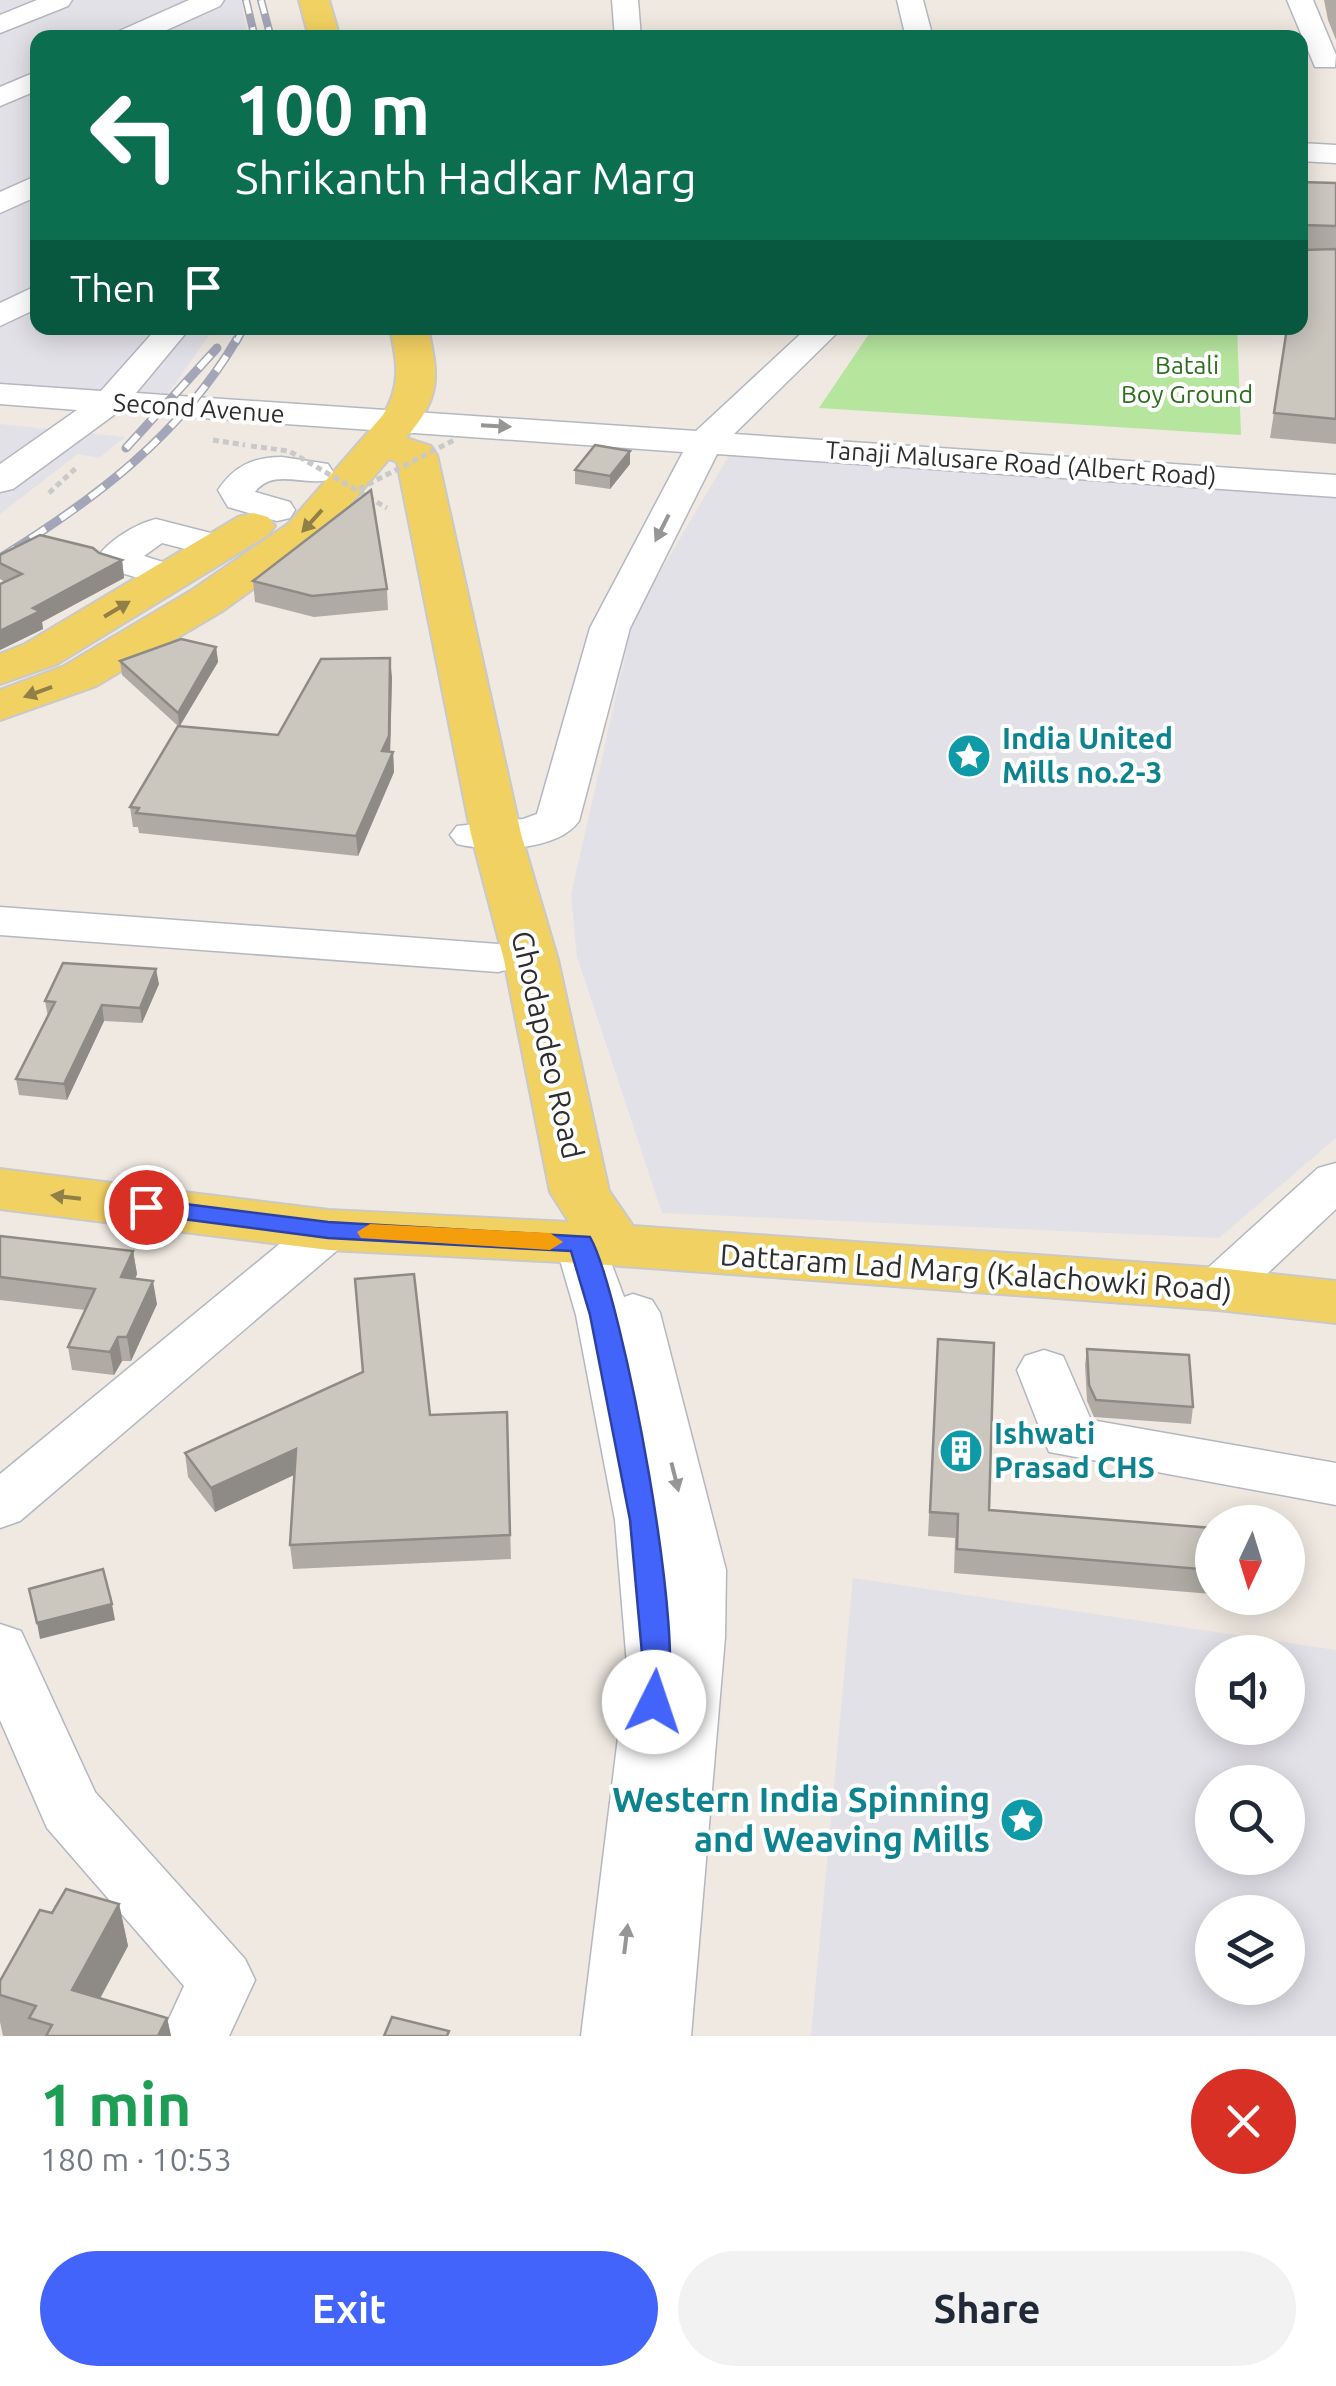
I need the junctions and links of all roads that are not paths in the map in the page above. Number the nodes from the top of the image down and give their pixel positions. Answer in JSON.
{"nodes":[{"id":1,"x":58,"y":0,"type":"edge"},
{"id":2,"x":314,"y":0,"type":"edge"},
{"id":3,"x":341,"y":0,"type":"edge"},
{"id":4,"x":625,"y":0,"type":"edge"},
{"id":5,"x":910,"y":0,"type":"edge"},
{"id":6,"x":1300,"y":0,"type":"edge"},
{"id":7,"x":216,"y":6,"type":"edge"},
{"id":8,"x":0,"y":26,"type":"edge"},
{"id":9,"x":148,"y":30,"type":"edge"},
{"id":10,"x":323,"y":30,"type":"edge"},
{"id":11,"x":348,"y":30,"type":"edge"},
{"id":12,"x":627,"y":30,"type":"edge"},
{"id":13,"x":918,"y":30,"type":"edge"},
{"id":14,"x":1320,"y":60,"type":"edge"},
{"id":15,"x":30,"y":83,"type":"edge"},
{"id":16,"x":0,"y":98,"type":"edge"},
{"id":17,"x":1308,"y":152,"type":"edge"},
{"id":18,"x":1336,"y":154,"type":"edge"},
{"id":19,"x":30,"y":188,"type":"edge"},
{"id":20,"x":0,"y":204,"type":"edge"},
{"id":21,"x":30,"y":299,"type":"edge"},
{"id":22,"x":0,"y":316,"type":"edge"},
{"id":23,"x":168,"y":335,"type":"edge"},
{"id":24,"x":380,"y":335,"type":"edge"},
{"id":25,"x":410,"y":335,"type":"edge"},
{"id":26,"x":819,"y":335,"type":"edge"},
{"id":27,"x":0,"y":394,"type":"edge"},
{"id":28,"x":110,"y":402,"type":"junction"},
{"id":29,"x":389,"y":430,"type":"junction"},
{"id":30,"x":706,"y":441,"type":"junction"},
{"id":31,"x":0,"y":481,"type":"edge"},
{"id":32,"x":1336,"y":486,"type":"edge"},
{"id":33,"x":221,"y":547,"type":"junction"},
{"id":34,"x":171,"y":577,"type":"junction"},
{"id":35,"x":0,"y":670,"type":"edge"},
{"id":36,"x":0,"y":706,"type":"edge"},
{"id":37,"x":484,"y":835,"type":"junction"},
{"id":38,"x":0,"y":921,"type":"edge"},
{"id":39,"x":498,"y":958,"type":"junction"},
{"id":40,"x":1336,"y":1180,"type":"edge"},
{"id":41,"x":0,"y":1189,"type":"edge"},
{"id":42,"x":328,"y":1230,"type":"junction"},
{"id":43,"x":598,"y":1245,"type":"junction"},
{"id":44,"x":1218,"y":1289,"type":"junction"},
{"id":45,"x":1336,"y":1302,"type":"edge"},
{"id":46,"x":1044,"y":1370,"type":"dead end"},
{"id":47,"x":1336,"y":1484,"type":"edge"},
{"id":48,"x":0,"y":1506,"type":"edge"},
{"id":49,"x":7,"y":1676,"type":"edge"},
{"id":50,"x":195,"y":2036,"type":"edge"},
{"id":51,"x":615,"y":2036,"type":"edge"},
{"id":52,"x":657,"y":2036,"type":"edge"}],
"edges":[{"from":1,"to":8,"type":"street"},
{"from":2,"to":10,"type":"main road"},
{"from":3,"to":11,"type":"main road"},
{"from":4,"to":12,"type":"street"},
{"from":5,"to":13,"type":"street"},
{"from":6,"to":14,"type":"street"},
{"from":7,"to":9,"type":"street"},
{"from":15,"to":16,"type":"street"},
{"from":17,"to":18,"type":"street"},
{"from":19,"to":20,"type":"street"},
{"from":21,"to":22,"type":"street"},
{"from":23,"to":28,"type":"street"},
{"from":24,"to":29,"type":"main road"},
{"from":25,"to":29,"type":"main road"},
{"from":26,"to":30,"type":"street"},
{"from":27,"to":28,"type":"street","name":"Second Avenue"},
{"from":28,"to":29,"type":"street","name":"Second Avenue"},
{"from":28,"to":31,"type":"street"},
{"from":29,"to":30,"type":"street","name":"Second Avenue","one_way":true},
{"from":29,"to":33,"type":"main road"},
{"from":29,"to":36,"type":"main road","one_way":true},
{"from":29,"to":37,"type":"main road","name":"Ghodapdeo Road"},
{"from":30,"to":32,"type":"street","name":"Tanaji Malusare Road (Albert Road)"},
{"from":30,"to":37,"type":"street","one_way":true},
{"from":33,"to":34,"type":"main road"},
{"from":33,"to":34,"type":"street"},
{"from":35,"to":34,"type":"main road","one_way":true},
{"from":37,"to":39,"type":"main road","name":"Ghodapdeo Road"},
{"from":37,"to":43,"type":"main road","name":"Ghodapdeo Road"},
{"from":38,"to":39,"type":"street"},
{"from":39,"to":43,"type":"main road","name":"Ghodapdeo Road"},
{"from":40,"to":44,"type":"street"},
{"from":42,"to":41,"type":"main road","name":"Dattaram Lad Marg (Kalachowki Road)","one_way":true},
{"from":42,"to":43,"type":"main road","name":"Dattaram Lad Marg (Kalachowki Road)"},
{"from":42,"to":48,"type":"street"},
{"from":43,"to":44,"type":"main road","name":"Dattaram Lad Marg (Kalachowki Road)"},
{"from":51,"to":43,"type":"street","one_way":true},
{"from":43,"to":52,"type":"street","one_way":true},
{"from":44,"to":45,"type":"main road","name":"Dattaram Lad Marg (Kalachowki Road)"},
{"from":46,"to":47,"type":"street"},
{"from":49,"to":50,"type":"street"}]}
